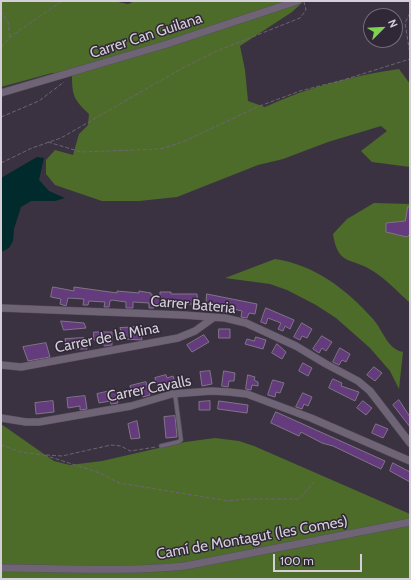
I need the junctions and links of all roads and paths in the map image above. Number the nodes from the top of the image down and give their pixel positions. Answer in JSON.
{"nodes":[{"id":1,"x":62,"y":1,"type":"edge"},
{"id":2,"x":298,"y":1,"type":"edge"},
{"id":3,"x":303,"y":1,"type":"edge"},
{"id":4,"x":1,"y":11,"type":"edge"},
{"id":5,"x":410,"y":13,"type":"edge"},
{"id":6,"x":10,"y":37,"type":"junction"},
{"id":7,"x":1,"y":47,"type":"edge"},
{"id":8,"x":410,"y":54,"type":"edge"},
{"id":9,"x":410,"y":59,"type":"edge"},
{"id":10,"x":64,"y":82,"type":"dead end"},
{"id":11,"x":1,"y":93,"type":"edge"},
{"id":12,"x":1,"y":117,"type":"edge"},
{"id":13,"x":48,"y":142,"type":"junction"},
{"id":14,"x":1,"y":163,"type":"edge"},
{"id":15,"x":1,"y":308,"type":"edge"},
{"id":16,"x":213,"y":318,"type":"junction"},
{"id":17,"x":1,"y":365,"type":"edge"},
{"id":18,"x":175,"y":394,"type":"junction"},
{"id":19,"x":1,"y":418,"type":"edge"},
{"id":20,"x":410,"y":444,"type":"edge"},
{"id":21,"x":1,"y":445,"type":"edge"},
{"id":22,"x":161,"y":446,"type":"joint"},
{"id":23,"x":44,"y":455,"type":"junction"},
{"id":24,"x":410,"y":461,"type":"edge"},
{"id":25,"x":314,"y":482,"type":"dead end"},
{"id":26,"x":410,"y":522,"type":"edge"},
{"id":27,"x":1,"y":568,"type":"edge"}],
"edges":[{"from":1,"to":6,"type":"path"},
{"from":2,"to":11,"type":"street","name":"Carrer Can Guilana"},
{"from":3,"to":13,"type":"path"},
{"from":4,"to":6,"type":"path"},
{"from":5,"to":8,"type":"path"},
{"from":6,"to":7,"type":"path"},
{"from":9,"to":13,"type":"path"},
{"from":10,"to":12,"type":"path"},
{"from":13,"to":14,"type":"path"},
{"from":15,"to":16,"type":"street","name":"Carrer Bateria"},
{"from":16,"to":17,"type":"street","name":"Carrer de la Mina"},
{"from":16,"to":20,"type":"street","name":"Carrer Bateria"},
{"from":18,"to":19,"type":"street","name":"Carrer Cavalls"},
{"from":18,"to":22,"type":"lane"},
{"from":18,"to":24,"type":"street","name":"Carrer Cavalls"},
{"from":21,"to":23,"type":"path"},
{"from":22,"to":23,"type":"path"},
{"from":23,"to":25,"type":"path"},
{"from":26,"to":27,"type":"street","name":"Camí de Montagut (les Comes)"}]}
